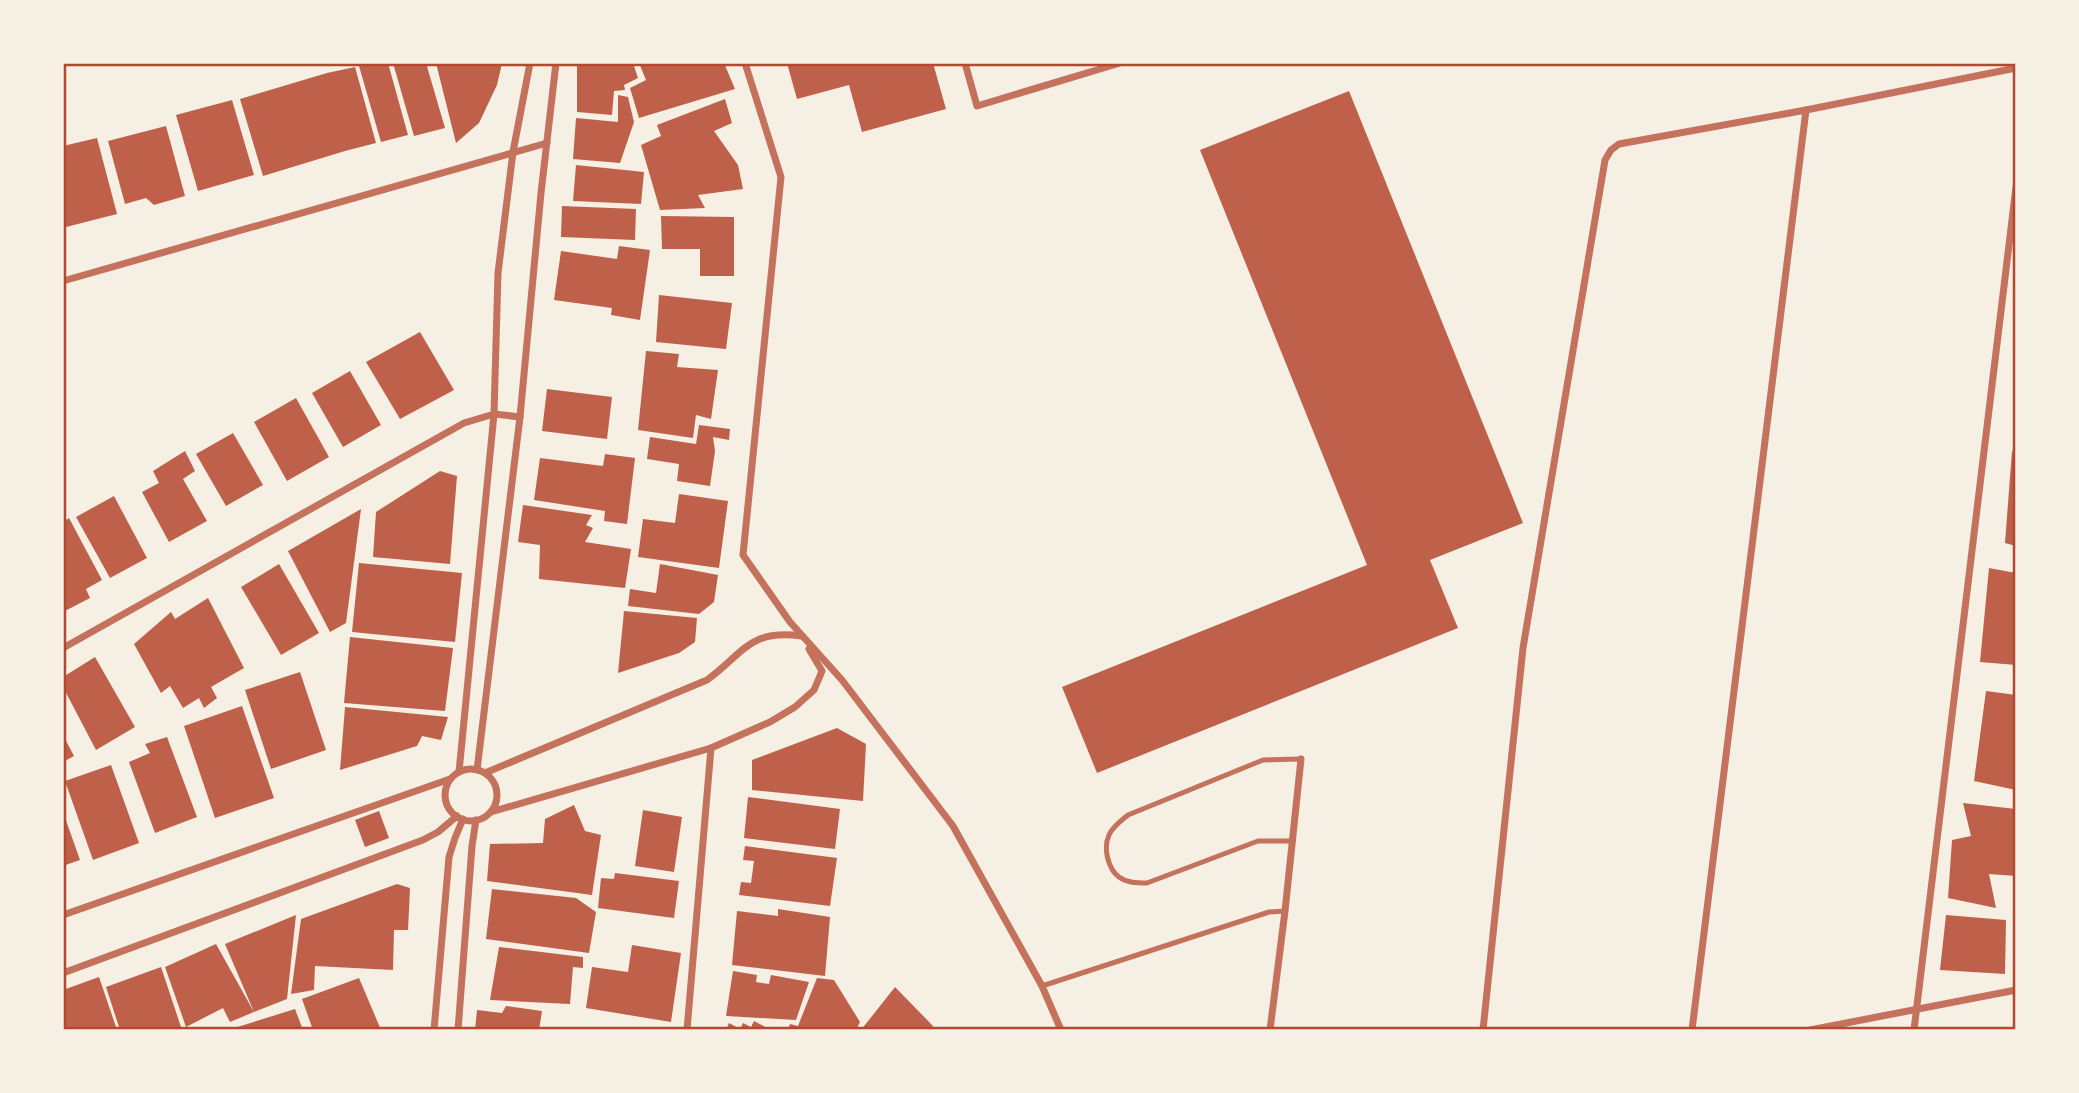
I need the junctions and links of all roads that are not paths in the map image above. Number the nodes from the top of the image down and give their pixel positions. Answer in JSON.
{"nodes":[{"id":1,"x":530,"y":63,"type":"edge"},
{"id":2,"x":556,"y":63,"type":"edge"},
{"id":3,"x":745,"y":63,"type":"edge"},
{"id":4,"x":965,"y":63,"type":"edge"},
{"id":5,"x":1120,"y":63,"type":"edge"},
{"id":6,"x":2016,"y":68,"type":"edge"},
{"id":7,"x":1806,"y":110,"type":"junction"},
{"id":8,"x":547,"y":143,"type":"junction"},
{"id":9,"x":513,"y":152,"type":"junction"},
{"id":10,"x":2016,"y":187,"type":"edge"},
{"id":11,"x":63,"y":281,"type":"edge"},
{"id":12,"x":494,"y":414,"type":"junction"},
{"id":13,"x":520,"y":417,"type":"junction"},
{"id":14,"x":802,"y":636,"type":"junction"},
{"id":15,"x":63,"y":648,"type":"edge"},
{"id":16,"x":711,"y":748,"type":"junction"},
{"id":17,"x":1301,"y":760,"type":"joint"},
{"id":18,"x":481,"y":771,"type":"junction"},
{"id":19,"x":459,"y":772,"type":"junction"},
{"id":20,"x":450,"y":779,"type":"junction"},
{"id":21,"x":491,"y":812,"type":"junction"},
{"id":22,"x":460,"y":818,"type":"junction"},
{"id":23,"x":476,"y":820,"type":"junction"},
{"id":24,"x":1293,"y":841,"type":"junction"},
{"id":25,"x":1285,"y":911,"type":"junction"},
{"id":26,"x":63,"y":915,"type":"edge"},
{"id":27,"x":63,"y":973,"type":"edge"},
{"id":28,"x":1042,"y":986,"type":"junction"},
{"id":29,"x":2016,"y":990,"type":"edge"},
{"id":30,"x":1917,"y":1011,"type":"junction"},
{"id":31,"x":435,"y":1030,"type":"edge"},
{"id":32,"x":458,"y":1030,"type":"edge"},
{"id":33,"x":687,"y":1030,"type":"edge"},
{"id":34,"x":1061,"y":1030,"type":"edge"},
{"id":35,"x":1270,"y":1030,"type":"edge"},
{"id":36,"x":1483,"y":1030,"type":"edge"},
{"id":37,"x":1692,"y":1030,"type":"edge"},
{"id":38,"x":1810,"y":1030,"type":"edge"},
{"id":39,"x":1914,"y":1030,"type":"edge"}],
"edges":[{"from":1,"to":9,"type":"street"},
{"from":2,"to":8,"type":"street"},
{"from":3,"to":14,"type":"street"},
{"from":4,"to":5,"type":"street"},
{"from":6,"to":7,"type":"street"},
{"from":7,"to":36,"type":"street"},
{"from":7,"to":37,"type":"street"},
{"from":8,"to":9,"type":"street"},
{"from":8,"to":13,"type":"street"},
{"from":9,"to":11,"type":"street"},
{"from":9,"to":12,"type":"street"},
{"from":10,"to":30,"type":"street"},
{"from":12,"to":13,"type":"street"},
{"from":12,"to":15,"type":"street"},
{"from":12,"to":19,"type":"street"},
{"from":13,"to":18,"type":"street"},
{"from":14,"to":16,"type":"street"},
{"from":14,"to":18,"type":"street"},
{"from":14,"to":28,"type":"street"},
{"from":16,"to":21,"type":"street"},
{"from":16,"to":33,"type":"street"},
{"from":17,"to":24,"type":"street"},
{"from":17,"to":24,"type":"lane"},
{"from":18,"to":19,"type":"street"},
{"from":18,"to":21,"type":"street"},
{"from":19,"to":20,"type":"street"},
{"from":20,"to":22,"type":"street"},
{"from":20,"to":26,"type":"street"},
{"from":21,"to":23,"type":"street"},
{"from":22,"to":23,"type":"street"},
{"from":22,"to":27,"type":"street"},
{"from":22,"to":31,"type":"street"},
{"from":23,"to":32,"type":"street"},
{"from":24,"to":25,"type":"street"},
{"from":25,"to":28,"type":"lane"},
{"from":25,"to":35,"type":"street"},
{"from":28,"to":34,"type":"street"},
{"from":29,"to":30,"type":"street"},
{"from":30,"to":38,"type":"street"},
{"from":30,"to":39,"type":"street"}]}
